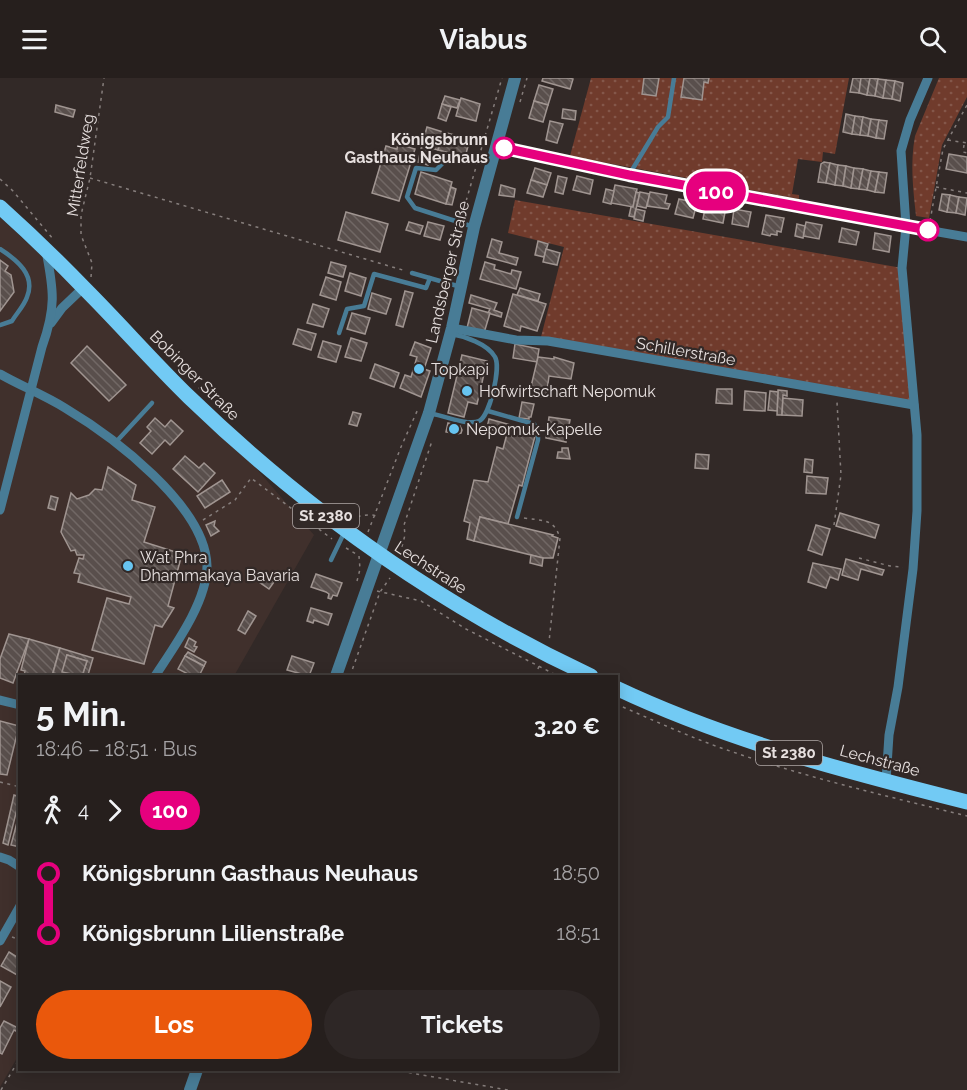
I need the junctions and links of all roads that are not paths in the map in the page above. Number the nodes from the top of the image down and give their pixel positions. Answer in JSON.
{"nodes":[{"id":1,"x":515,"y":78,"type":"edge"},
{"id":2,"x":674,"y":78,"type":"edge"},
{"id":3,"x":928,"y":78,"type":"edge"},
{"id":4,"x":495,"y":147,"type":"junction"},
{"id":5,"x":442,"y":164,"type":"dead end"},
{"id":6,"x":629,"y":175,"type":"junction"},
{"id":7,"x":0,"y":207,"type":"edge"},
{"id":8,"x":906,"y":226,"type":"junction"},
{"id":9,"x":474,"y":227,"type":"junction"},
{"id":10,"x":967,"y":237,"type":"edge"},
{"id":11,"x":50,"y":246,"type":"junction"},
{"id":12,"x":0,"y":249,"type":"edge"},
{"id":13,"x":412,"y":273,"type":"road end"},
{"id":14,"x":430,"y":278,"type":"junction"},
{"id":15,"x":88,"y":283,"type":"junction"},
{"id":16,"x":461,"y":287,"type":"junction"},
{"id":17,"x":51,"y":323,"type":"junction"},
{"id":18,"x":0,"y":324,"type":"edge"},
{"id":19,"x":449,"y":327,"type":"junction"},
{"id":20,"x":339,"y":333,"type":"dead end"},
{"id":21,"x":0,"y":374,"type":"edge"},
{"id":22,"x":31,"y":389,"type":"junction"},
{"id":23,"x":152,"y":403,"type":"dead end"},
{"id":24,"x":914,"y":405,"type":"junction"},
{"id":25,"x":488,"y":411,"type":"junction"},
{"id":26,"x":429,"y":413,"type":"junction"},
{"id":27,"x":115,"y":443,"type":"junction"},
{"id":28,"x":0,"y":510,"type":"edge"},
{"id":29,"x":517,"y":517,"type":"road end"},
{"id":30,"x":344,"y":530,"type":"junction"},
{"id":31,"x":378,"y":555,"type":"junction"},
{"id":32,"x":331,"y":560,"type":"dead end"},
{"id":33,"x":156,"y":675,"type":"edge"},
{"id":34,"x":336,"y":675,"type":"edge"},
{"id":35,"x":588,"y":675,"type":"edge"},
{"id":36,"x":618,"y":689,"type":"edge"},
{"id":37,"x":0,"y":700,"type":"edge"},
{"id":38,"x":18,"y":704,"type":"edge"},
{"id":39,"x":886,"y":781,"type":"junction"},
{"id":40,"x":967,"y":802,"type":"edge"},
{"id":41,"x":0,"y":857,"type":"edge"},
{"id":42,"x":18,"y":866,"type":"edge"},
{"id":43,"x":18,"y":910,"type":"edge"},
{"id":44,"x":0,"y":941,"type":"edge"},
{"id":45,"x":197,"y":1071,"type":"edge"},
{"id":46,"x":190,"y":1090,"type":"edge"}],
"edges":[{"from":1,"to":4,"type":"street","name":"Landsberger Straße"},
{"from":2,"to":6,"type":"lane"},
{"from":3,"to":8,"type":"street"},
{"from":4,"to":6,"type":"street"},
{"from":4,"to":9,"type":"street","name":"Landsberger Straße"},
{"from":5,"to":9,"type":"lane"},
{"from":6,"to":8,"type":"street"},
{"from":7,"to":11,"type":"main road","name":"Bobinger Straße","number":"St 2380"},
{"from":8,"to":10,"type":"street"},
{"from":8,"to":24,"type":"street"},
{"from":9,"to":16,"type":"street","name":"Landsberger Straße"},
{"from":11,"to":15,"type":"main road","name":"Bobinger Straße","number":"St 2380"},
{"from":11,"to":17,"type":"street"},
{"from":12,"to":18,"type":"lane"},
{"from":13,"to":14,"type":"lane"},
{"from":14,"to":16,"type":"lane"},
{"from":14,"to":20,"type":"lane"},
{"from":15,"to":17,"type":"street"},
{"from":15,"to":30,"type":"main road","name":"Bobinger Straße","number":"St 2380"},
{"from":16,"to":19,"type":"street","name":"Landsberger Straße"},
{"from":17,"to":22,"type":"street"},
{"from":19,"to":24,"type":"street","name":"Schillerstraße"},
{"from":19,"to":25,"type":"lane"},
{"from":19,"to":26,"type":"street","name":"Landsberger Straße"},
{"from":21,"to":22,"type":"street"},
{"from":22,"to":27,"type":"street"},
{"from":22,"to":28,"type":"street"},
{"from":23,"to":27,"type":"lane"},
{"from":24,"to":39,"type":"street"},
{"from":25,"to":26,"type":"lane"},
{"from":25,"to":29,"type":"lane"},
{"from":26,"to":31,"type":"street","name":"Landsberger Straße"},
{"from":27,"to":33,"type":"street"},
{"from":30,"to":31,"type":"main road","name":"Bobinger Straße","number":"St 2380"},
{"from":30,"to":32,"type":"lane"},
{"from":31,"to":34,"type":"street","name":"Landsberger Straße"},
{"from":31,"to":35,"type":"main road","name":"Lechstraße","number":"St 2380"},
{"from":36,"to":39,"type":"main road","name":"Lechstraße","number":"St 2380"},
{"from":37,"to":38,"type":"street"},
{"from":39,"to":40,"type":"main road","name":"Lechstraße","number":"St 2380"},
{"from":41,"to":42,"type":"street"},
{"from":43,"to":44,"type":"street"},
{"from":45,"to":46,"type":"street"}]}
